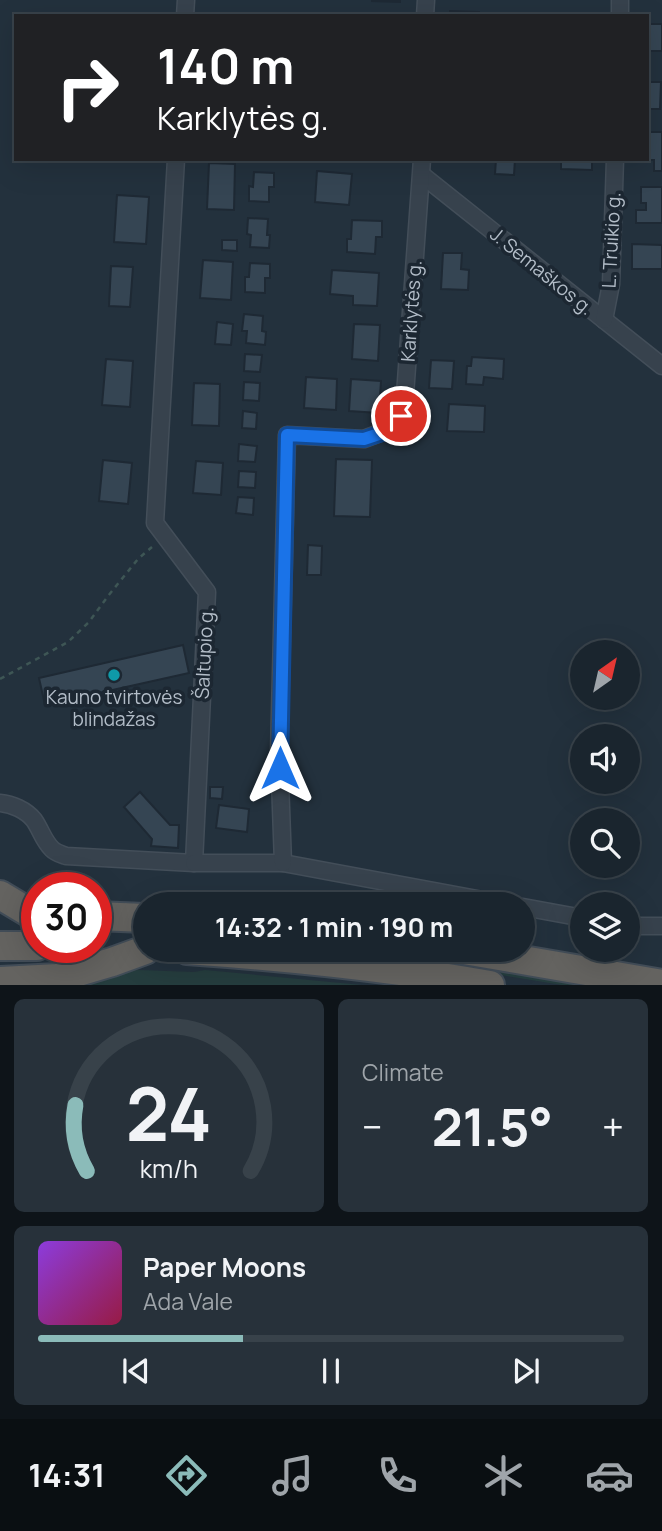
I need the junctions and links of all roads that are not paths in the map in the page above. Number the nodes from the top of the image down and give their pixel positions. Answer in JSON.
{"nodes":[{"id":1,"x":176,"y":161,"type":"edge"},
{"id":2,"x":615,"y":161,"type":"edge"},
{"id":3,"x":422,"y":167,"type":"edge"},
{"id":4,"x":604,"y":320,"type":"junction"},
{"id":5,"x":662,"y":366,"type":"edge"},
{"id":6,"x":0,"y":803,"type":"edge"},
{"id":7,"x":194,"y":863,"type":"junction"},
{"id":8,"x":283,"y":863,"type":"junction"},
{"id":9,"x":439,"y":892,"type":"edge"},
{"id":10,"x":0,"y":895,"type":"edge"},
{"id":11,"x":21,"y":907,"type":"edge"},
{"id":12,"x":535,"y":909,"type":"edge"},
{"id":13,"x":0,"y":916,"type":"edge"},
{"id":14,"x":21,"y":916,"type":"edge"},
{"id":15,"x":570,"y":916,"type":"edge"},
{"id":16,"x":112,"y":917,"type":"edge"},
{"id":17,"x":133,"y":918,"type":"edge"},
{"id":18,"x":640,"y":926,"type":"edge"},
{"id":19,"x":662,"y":926,"type":"edge"},
{"id":20,"x":0,"y":946,"type":"edge"},
{"id":21,"x":21,"y":946,"type":"edge"},
{"id":22,"x":112,"y":947,"type":"edge"},
{"id":23,"x":133,"y":948,"type":"edge"},
{"id":24,"x":133,"y":954,"type":"edge"},
{"id":25,"x":324,"y":962,"type":"edge"},
{"id":26,"x":534,"y":962,"type":"edge"},
{"id":27,"x":0,"y":981,"type":"edge"},
{"id":28,"x":662,"y":984,"type":"edge"},
{"id":29,"x":490,"y":985,"type":"edge"}],
"edges":[{"from":1,"to":7,"type":"street","name":"Šaltupio g."},
{"from":2,"to":4,"type":"street","name":"L. Truikio g."},
{"from":3,"to":4,"type":"street","name":"J. Semaškos g."},
{"from":3,"to":8,"type":"street","name":"Karklytės g."},
{"from":4,"to":5,"type":"street","name":"J. Semaškos g."},
{"from":6,"to":7,"type":"street"},
{"from":7,"to":8,"type":"street"},
{"from":8,"to":9,"type":"street"},
{"from":10,"to":11,"type":"highway"},
{"from":12,"to":15,"type":"street"},
{"from":13,"to":14,"type":"highway"},
{"from":16,"to":17,"type":"highway"},
{"from":18,"to":19,"type":"street"},
{"from":20,"to":21,"type":"highway"},
{"from":22,"to":23,"type":"highway"},
{"from":24,"to":27,"type":"highway"},
{"from":25,"to":29,"type":"highway"},
{"from":26,"to":28,"type":"highway"}]}
